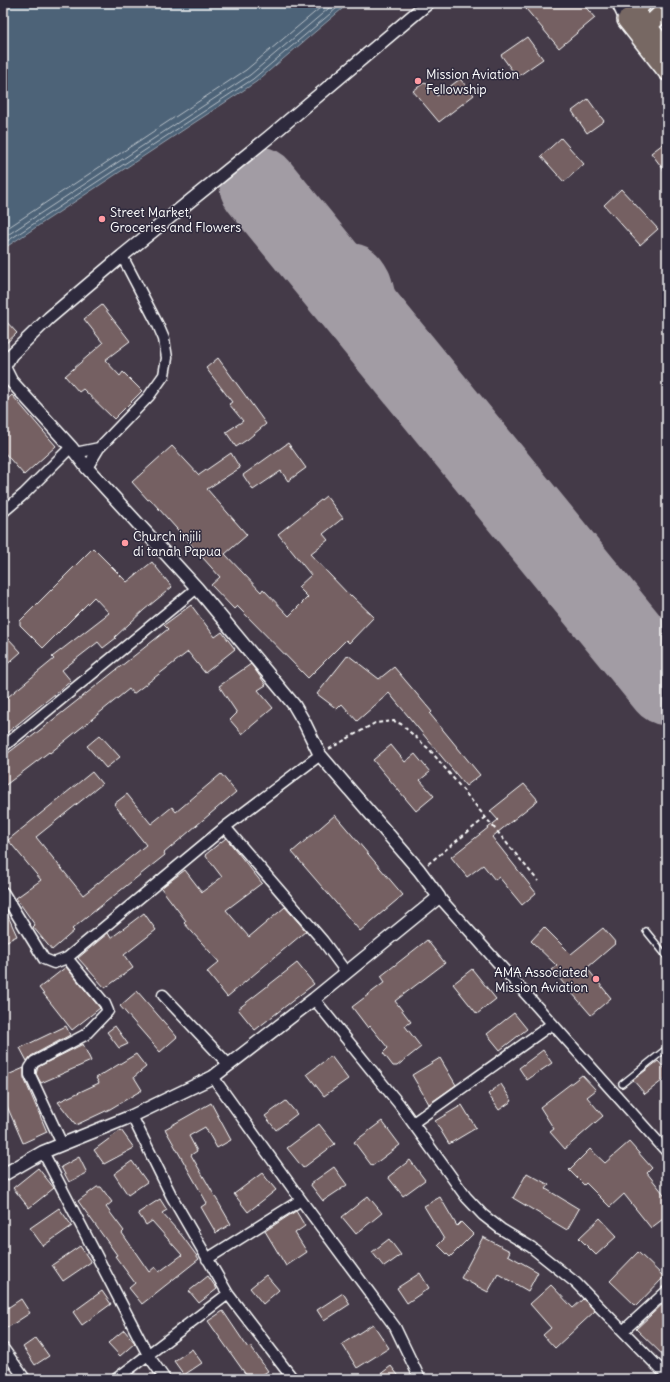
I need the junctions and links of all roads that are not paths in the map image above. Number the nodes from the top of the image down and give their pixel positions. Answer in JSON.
{"nodes":[{"id":1,"x":428,"y":3,"type":"edge"},
{"id":2,"x":618,"y":3,"type":"edge"},
{"id":3,"x":667,"y":8,"type":"edge"},
{"id":4,"x":632,"y":9,"type":"edge"},
{"id":5,"x":643,"y":31,"type":"junction"},
{"id":6,"x":667,"y":49,"type":"edge"},
{"id":7,"x":667,"y":72,"type":"edge"},
{"id":8,"x":122,"y":256,"type":"junction"},
{"id":9,"x":4,"y":368,"type":"edge"},
{"id":10,"x":99,"y":448,"type":"junction"},
{"id":11,"x":73,"y":450,"type":"junction"},
{"id":12,"x":87,"y":468,"type":"junction"},
{"id":13,"x":3,"y":512,"type":"edge"},
{"id":14,"x":197,"y":588,"type":"junction"},
{"id":15,"x":3,"y":747,"type":"edge"},
{"id":16,"x":320,"y":755,"type":"junction"},
{"id":17,"x":225,"y":827,"type":"junction"},
{"id":18,"x":3,"y":892,"type":"edge"},
{"id":19,"x":439,"y":897,"type":"junction"},
{"id":20,"x":6,"y":905,"type":"edge"},
{"id":21,"x":646,"y":931,"type":"dead end"},
{"id":22,"x":67,"y":958,"type":"junction"},
{"id":23,"x":667,"y":958,"type":"edge"},
{"id":24,"x":346,"y":972,"type":"junction"},
{"id":25,"x":163,"y":995,"type":"dead end"},
{"id":26,"x":314,"y":999,"type":"junction"},
{"id":27,"x":552,"y":1024,"type":"junction"},
{"id":28,"x":667,"y":1048,"type":"edge"},
{"id":29,"x":230,"y":1065,"type":"junction"},
{"id":30,"x":213,"y":1077,"type":"junction"},
{"id":31,"x":622,"y":1084,"type":"dead end"},
{"id":32,"x":132,"y":1116,"type":"junction"},
{"id":33,"x":413,"y":1123,"type":"junction"},
{"id":34,"x":62,"y":1144,"type":"junction"},
{"id":35,"x":43,"y":1152,"type":"junction"},
{"id":36,"x":667,"y":1152,"type":"edge"},
{"id":37,"x":3,"y":1175,"type":"edge"},
{"id":38,"x":300,"y":1200,"type":"junction"},
{"id":39,"x":207,"y":1259,"type":"junction"},
{"id":40,"x":667,"y":1291,"type":"edge"},
{"id":41,"x":228,"y":1294,"type":"junction"},
{"id":42,"x":623,"y":1330,"type":"junction"},
{"id":43,"x":3,"y":1348,"type":"edge"},
{"id":44,"x":148,"y":1355,"type":"junction"},
{"id":45,"x":667,"y":1376,"type":"edge"},
{"id":46,"x":24,"y":1379,"type":"edge"},
{"id":47,"x":116,"y":1379,"type":"edge"},
{"id":48,"x":165,"y":1379,"type":"edge"},
{"id":49,"x":293,"y":1379,"type":"edge"},
{"id":50,"x":420,"y":1379,"type":"edge"}],
"edges":[{"from":1,"to":8,"type":"street"},
{"from":2,"to":4,"type":"street"},
{"from":3,"to":5,"type":"highway"},
{"from":4,"to":5,"type":"highway"},
{"from":5,"to":6,"type":"highway"},
{"from":5,"to":7,"type":"highway"},
{"from":8,"to":9,"type":"street"},
{"from":8,"to":10,"type":"street"},
{"from":9,"to":11,"type":"street"},
{"from":10,"to":11,"type":"street"},
{"from":10,"to":12,"type":"street"},
{"from":11,"to":12,"type":"street"},
{"from":11,"to":13,"type":"street"},
{"from":12,"to":14,"type":"street"},
{"from":14,"to":15,"type":"street"},
{"from":14,"to":16,"type":"street"},
{"from":16,"to":17,"type":"street"},
{"from":16,"to":19,"type":"street"},
{"from":17,"to":22,"type":"street"},
{"from":17,"to":24,"type":"street"},
{"from":18,"to":20,"type":"street"},
{"from":19,"to":24,"type":"street"},
{"from":19,"to":27,"type":"street"},
{"from":20,"to":22,"type":"street"},
{"from":21,"to":23,"type":"lane"},
{"from":22,"to":34,"type":"street"},
{"from":24,"to":26,"type":"street"},
{"from":25,"to":29,"type":"street"},
{"from":26,"to":29,"type":"street"},
{"from":26,"to":33,"type":"street"},
{"from":27,"to":33,"type":"street"},
{"from":27,"to":36,"type":"street"},
{"from":28,"to":31,"type":"lane"},
{"from":29,"to":30,"type":"street"},
{"from":30,"to":32,"type":"street"},
{"from":30,"to":38,"type":"street"},
{"from":32,"to":34,"type":"street"},
{"from":32,"to":39,"type":"street"},
{"from":33,"to":42,"type":"street"},
{"from":34,"to":35,"type":"street"},
{"from":35,"to":37,"type":"street"},
{"from":35,"to":44,"type":"street"},
{"from":38,"to":39,"type":"street"},
{"from":38,"to":50,"type":"street"},
{"from":39,"to":41,"type":"street"},
{"from":40,"to":42,"type":"street"},
{"from":41,"to":44,"type":"street"},
{"from":41,"to":49,"type":"street"},
{"from":42,"to":45,"type":"street"},
{"from":43,"to":46,"type":"street"},
{"from":44,"to":47,"type":"street"},
{"from":44,"to":48,"type":"street"}]}
